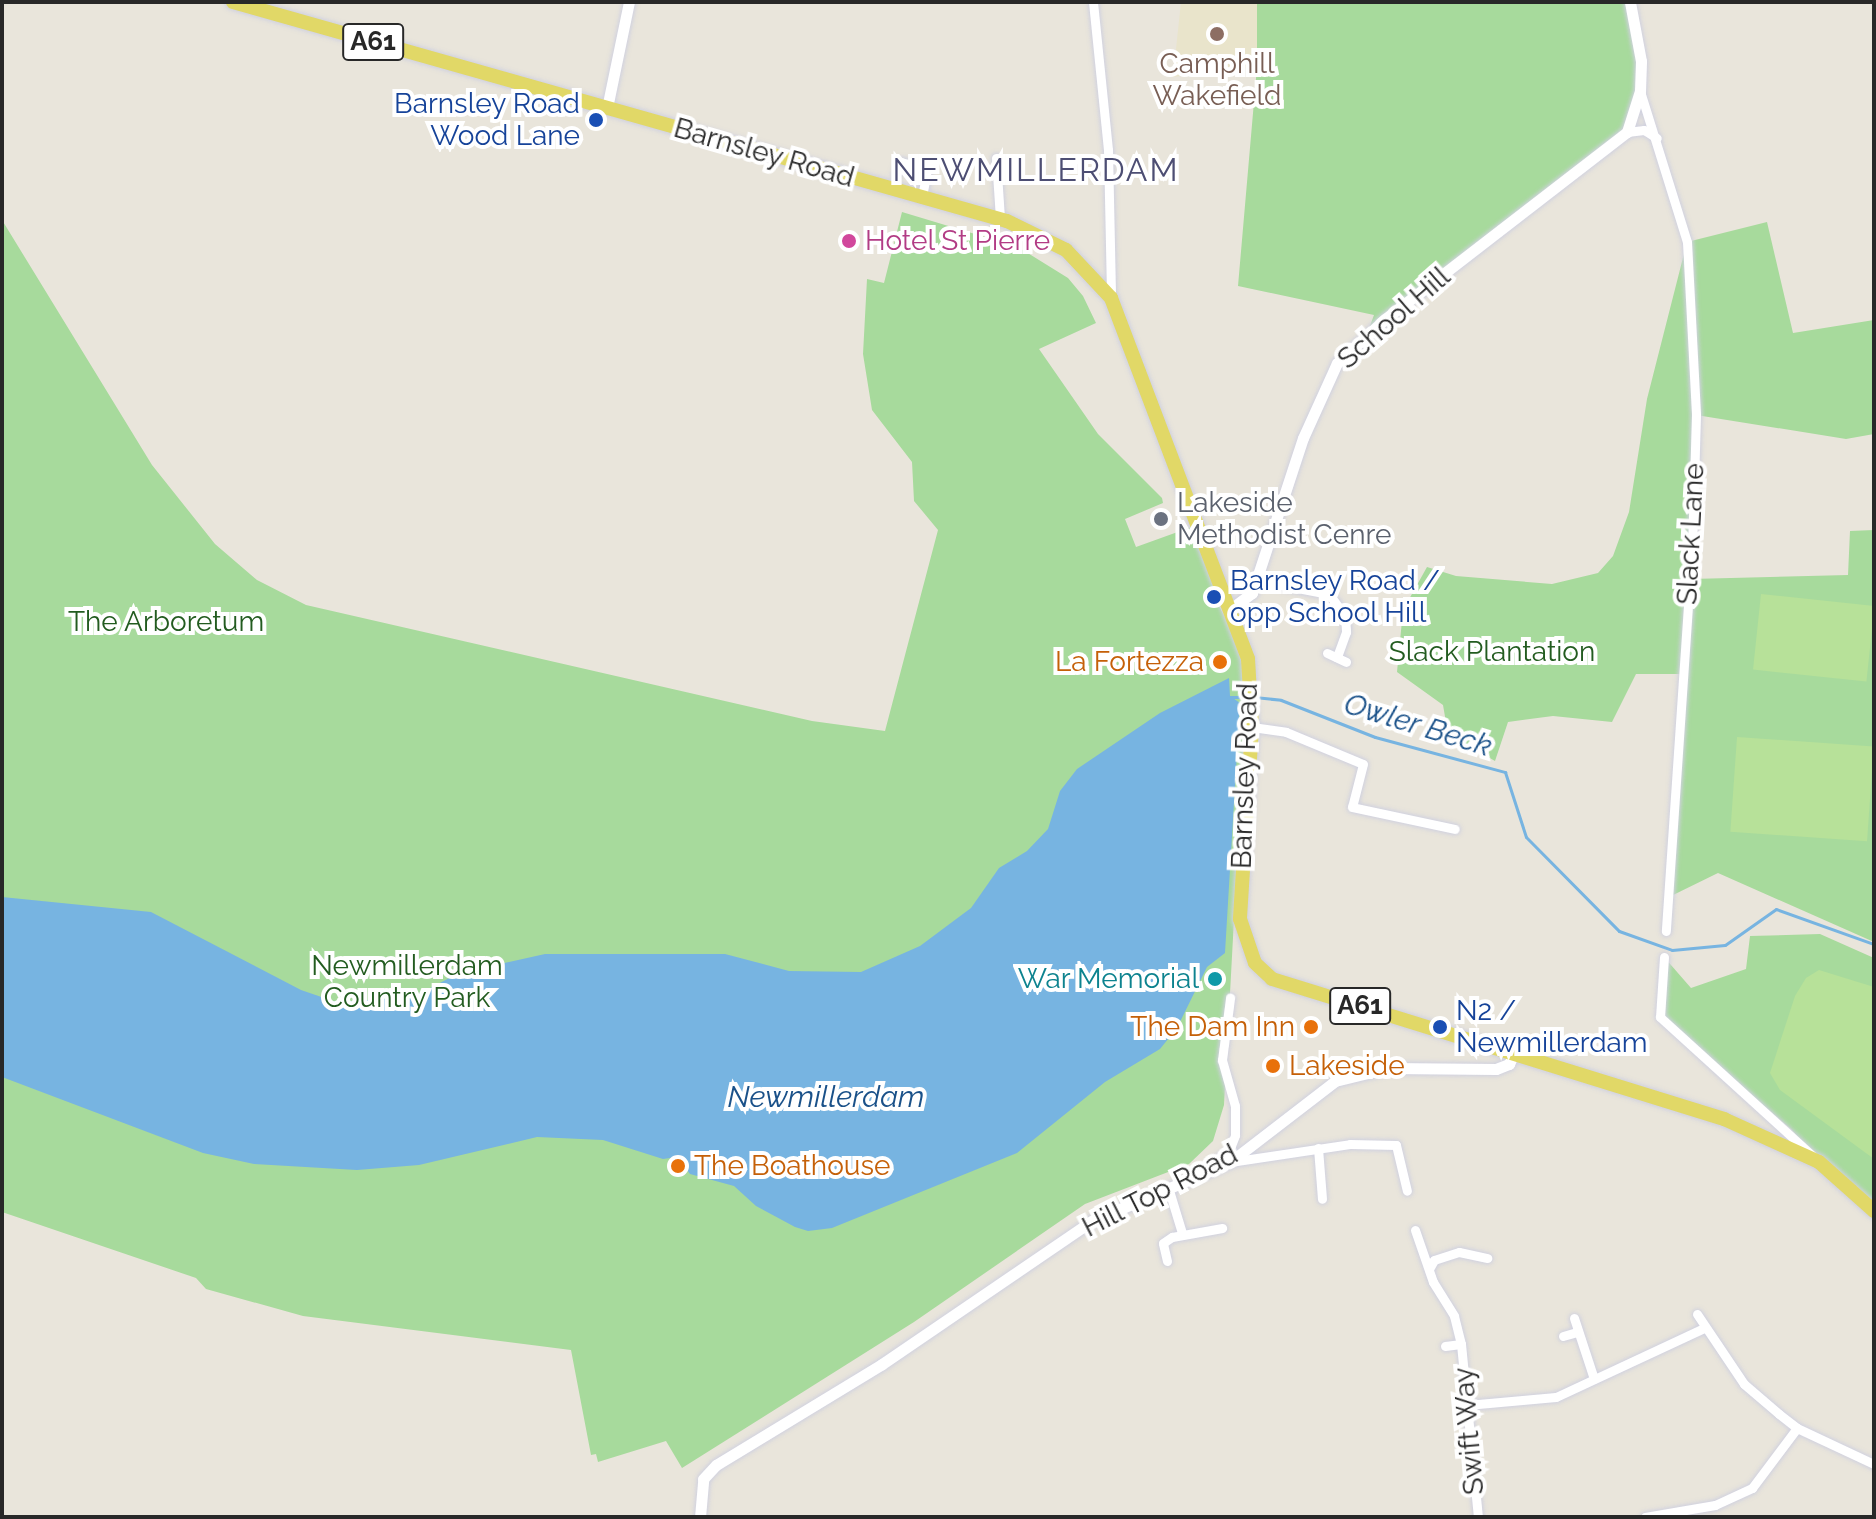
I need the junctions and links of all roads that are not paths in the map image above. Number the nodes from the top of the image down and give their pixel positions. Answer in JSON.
{"nodes":[{"id":1,"x":233,"y":2,"type":"edge"},
{"id":2,"x":629,"y":2,"type":"edge"},
{"id":3,"x":1093,"y":2,"type":"edge"},
{"id":4,"x":1630,"y":2,"type":"edge"},
{"id":5,"x":1640,"y":91,"type":"junction"},
{"id":6,"x":607,"y":108,"type":"junction"},
{"id":7,"x":1627,"y":132,"type":"junction"},
{"id":8,"x":1659,"y":140,"type":"junction"},
{"id":9,"x":996,"y":158,"type":"dead end"},
{"id":10,"x":896,"y":175,"type":"dead end"},
{"id":11,"x":922,"y":197,"type":"junction"},
{"id":12,"x":1000,"y":219,"type":"junction"},
{"id":13,"x":1111,"y":298,"type":"junction"},
{"id":14,"x":1256,"y":580,"type":"junction"},
{"id":15,"x":1232,"y":608,"type":"junction"},
{"id":16,"x":1337,"y":657,"type":"dead end"},
{"id":17,"x":1252,"y":727,"type":"junction"},
{"id":18,"x":1455,"y":829,"type":"dead end"},
{"id":19,"x":1666,"y":931,"type":"dead end"},
{"id":20,"x":1664,"y":957,"type":"dead end"},
{"id":21,"x":1230,"y":998,"type":"dead end"},
{"id":22,"x":1514,"y":1053,"type":"junction"},
{"id":23,"x":1318,"y":1148,"type":"junction"},
{"id":24,"x":1230,"y":1162,"type":"junction"},
{"id":25,"x":1819,"y":1162,"type":"junction"},
{"id":26,"x":1203,"y":1171,"type":"junction"},
{"id":27,"x":1168,"y":1187,"type":"junction"},
{"id":28,"x":1407,"y":1191,"type":"dead end"},
{"id":29,"x":1322,"y":1199,"type":"dead end"},
{"id":30,"x":1874,"y":1211,"type":"edge"},
{"id":31,"x":1222,"y":1228,"type":"dead end"},
{"id":32,"x":1415,"y":1230,"type":"dead end"},
{"id":33,"x":1182,"y":1233,"type":"junction"},
{"id":34,"x":1487,"y":1258,"type":"dead end"},
{"id":35,"x":1167,"y":1261,"type":"dead end"},
{"id":36,"x":1429,"y":1269,"type":"junction"},
{"id":37,"x":1697,"y":1314,"type":"dead end"},
{"id":38,"x":1574,"y":1318,"type":"dead end"},
{"id":39,"x":1704,"y":1328,"type":"junction"},
{"id":40,"x":1577,"y":1332,"type":"junction"},
{"id":41,"x":1563,"y":1336,"type":"dead end"},
{"id":42,"x":1461,"y":1344,"type":"junction"},
{"id":43,"x":1445,"y":1346,"type":"dead end"},
{"id":44,"x":1594,"y":1379,"type":"junction"},
{"id":45,"x":1467,"y":1405,"type":"junction"},
{"id":46,"x":1797,"y":1428,"type":"junction"},
{"id":47,"x":1874,"y":1464,"type":"edge"},
{"id":48,"x":1722,"y":1503,"type":"junction"},
{"id":49,"x":700,"y":1517,"type":"edge"},
{"id":50,"x":1478,"y":1517,"type":"edge"},
{"id":51,"x":1645,"y":1517,"type":"edge"},
{"id":52,"x":1724,"y":1517,"type":"edge"}],
"edges":[{"from":1,"to":6,"type":"main road","name":"Barnsley Road","number":"A61"},
{"from":2,"to":6,"type":"street"},
{"from":3,"to":13,"type":"street"},
{"from":4,"to":5,"type":"street"},
{"from":5,"to":7,"type":"street"},
{"from":5,"to":8,"type":"street","name":"Slack Lane"},
{"from":6,"to":11,"type":"main road","name":"Barnsley Road","number":"A61"},
{"from":7,"to":8,"type":"street"},
{"from":7,"to":14,"type":"street","name":"School Hill"},
{"from":8,"to":19,"type":"street","name":"Slack Lane"},
{"from":9,"to":12,"type":"street"},
{"from":10,"to":11,"type":"street"},
{"from":11,"to":12,"type":"main road","name":"Barnsley Road","number":"A61"},
{"from":12,"to":13,"type":"main road","name":"Barnsley Road","number":"A61"},
{"from":13,"to":15,"type":"main road","name":"Barnsley Road","number":"A61"},
{"from":14,"to":15,"type":"street","name":"School Hill"},
{"from":14,"to":16,"type":"street"},
{"from":15,"to":17,"type":"main road","name":"Barnsley Road","number":"A61"},
{"from":17,"to":18,"type":"street"},
{"from":17,"to":22,"type":"main road","name":"Barnsley Road","number":"A61"},
{"from":20,"to":25,"type":"street"},
{"from":21,"to":26,"type":"street"},
{"from":22,"to":24,"type":"street","name":"Hill Top Road"},
{"from":22,"to":25,"type":"main road","name":"Barnsley Road","number":"A61"},
{"from":23,"to":24,"type":"street"},
{"from":23,"to":28,"type":"street"},
{"from":23,"to":29,"type":"street"},
{"from":24,"to":26,"type":"street","name":"Hill Top Road"},
{"from":25,"to":30,"type":"main road","name":"Barnsley Road","number":"A61"},
{"from":26,"to":27,"type":"street","name":"Hill Top Road"},
{"from":27,"to":33,"type":"street"},
{"from":27,"to":49,"type":"street","name":"Hill Top Road"},
{"from":31,"to":33,"type":"street"},
{"from":32,"to":36,"type":"street","name":"Swift Way"},
{"from":33,"to":35,"type":"street"},
{"from":34,"to":36,"type":"street"},
{"from":36,"to":42,"type":"street","name":"Swift Way"},
{"from":37,"to":39,"type":"street"},
{"from":38,"to":40,"type":"street"},
{"from":39,"to":44,"type":"street"},
{"from":39,"to":46,"type":"street"},
{"from":40,"to":41,"type":"street"},
{"from":40,"to":44,"type":"street"},
{"from":42,"to":43,"type":"street","name":"Swift Way"},
{"from":42,"to":45,"type":"street","name":"Swift Way"},
{"from":44,"to":45,"type":"street"},
{"from":45,"to":50,"type":"street","name":"Swift Way"},
{"from":46,"to":47,"type":"street"},
{"from":46,"to":48,"type":"street"},
{"from":48,"to":51,"type":"street"},
{"from":48,"to":52,"type":"street"}]}
